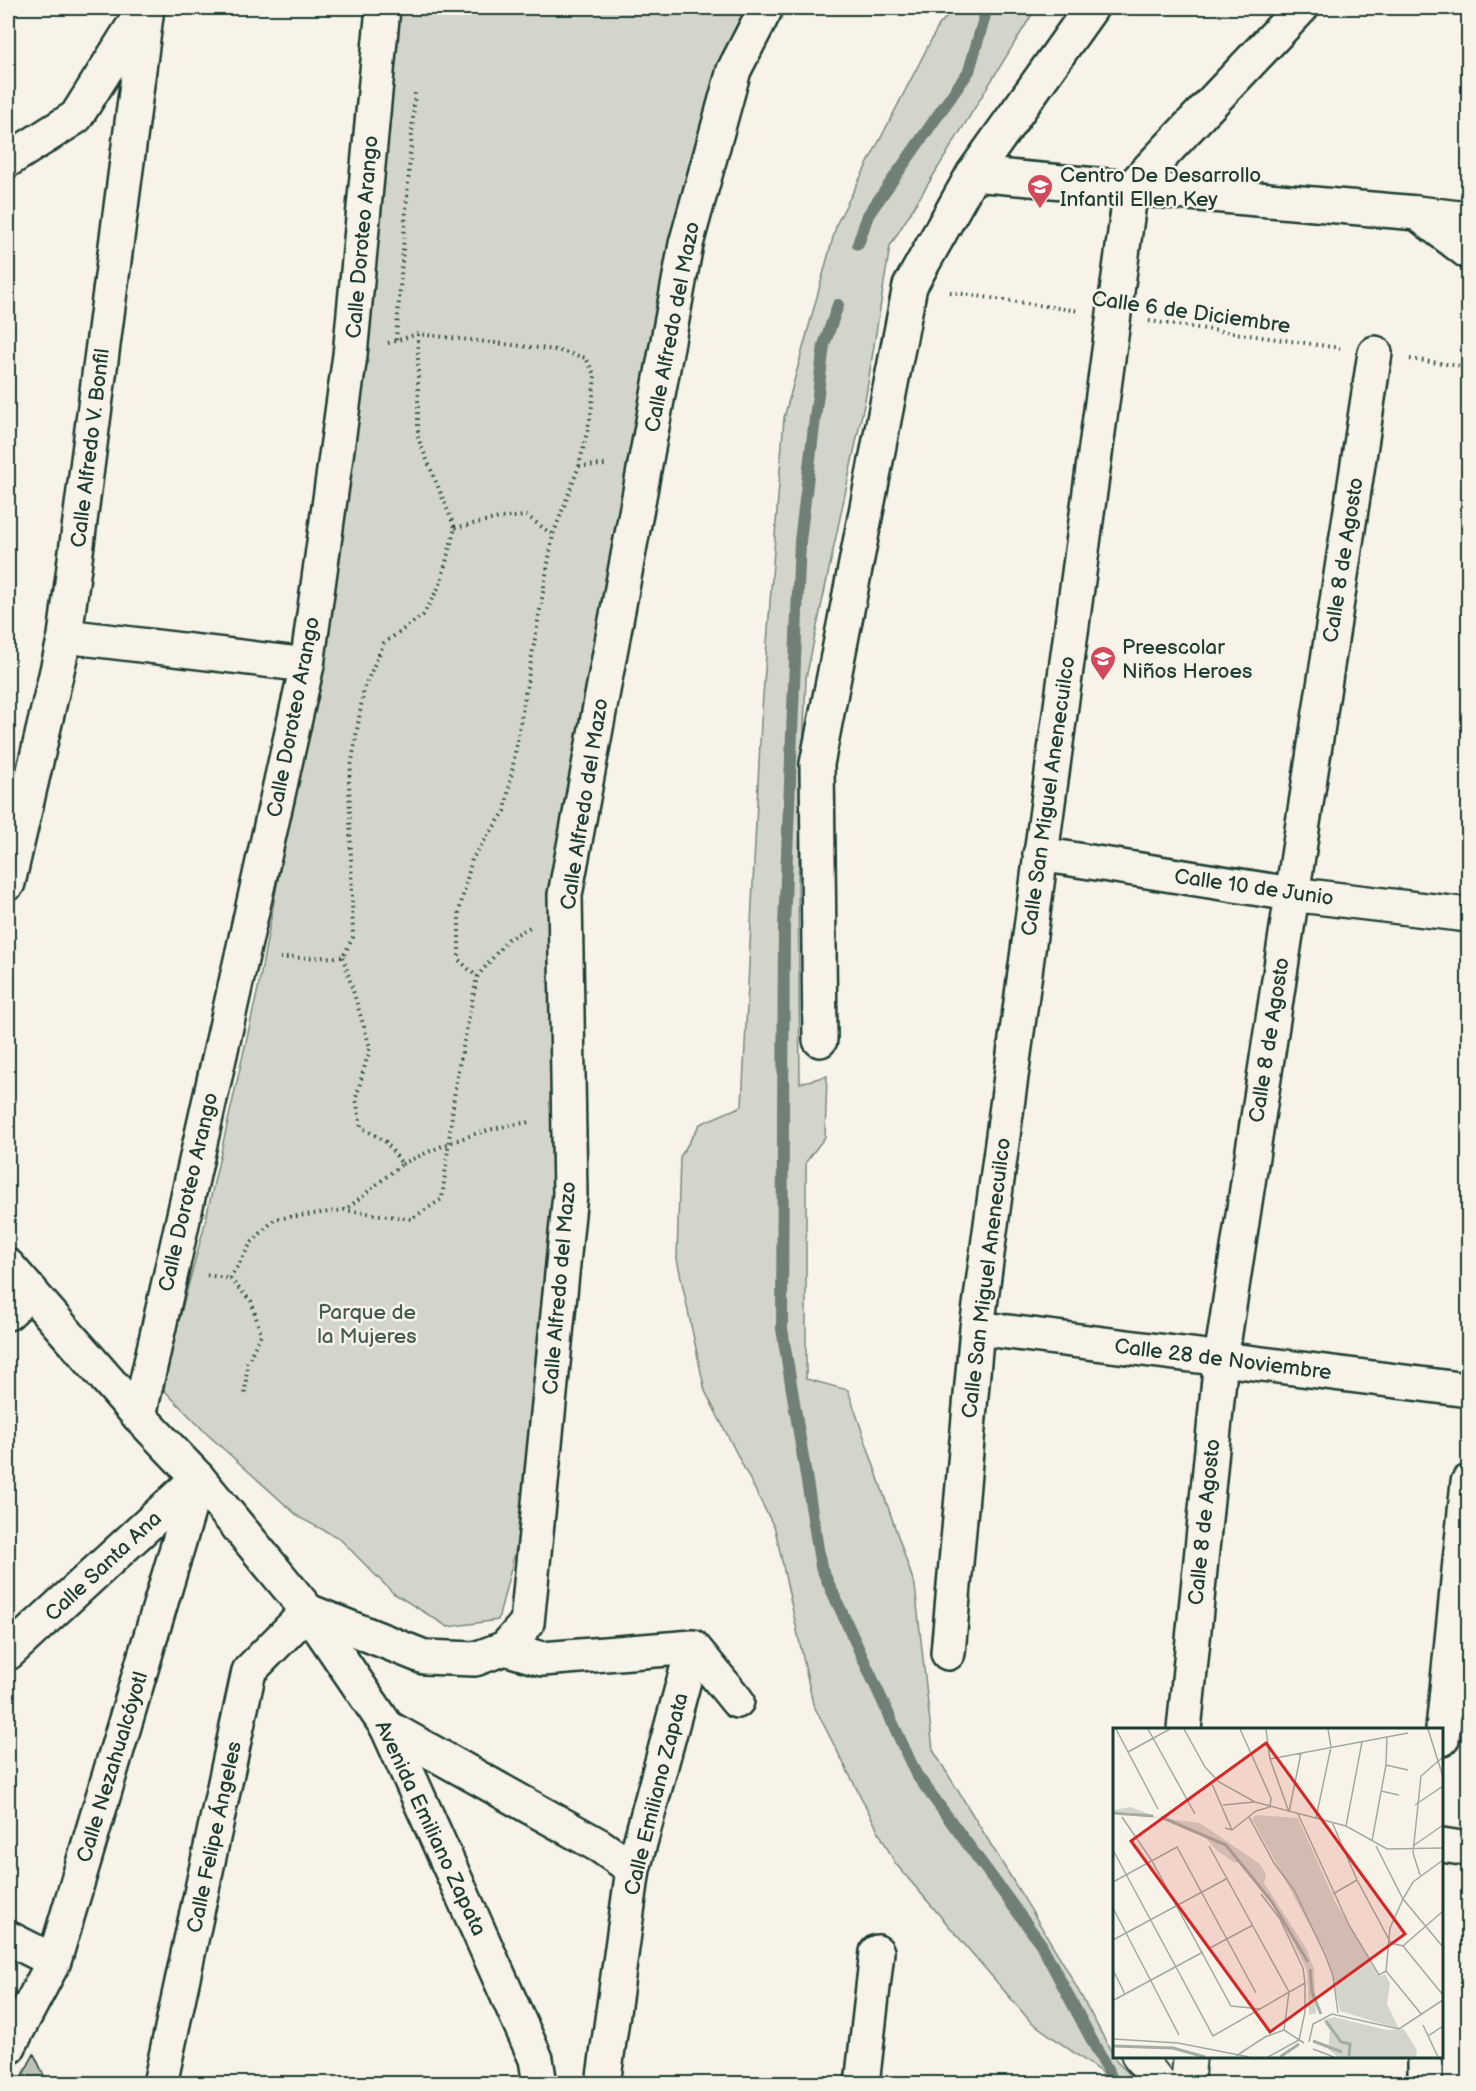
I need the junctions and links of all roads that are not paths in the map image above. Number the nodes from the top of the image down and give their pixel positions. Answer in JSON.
{"nodes":[{"id":1,"x":146,"y":8,"type":"edge"},
{"id":2,"x":383,"y":8,"type":"edge"},
{"id":3,"x":766,"y":8,"type":"edge"},
{"id":4,"x":1091,"y":8,"type":"edge"},
{"id":5,"x":1301,"y":8,"type":"edge"},
{"id":6,"x":8,"y":160,"type":"edge"},
{"id":7,"x":973,"y":174,"type":"junction"},
{"id":8,"x":1131,"y":188,"type":"junction"},
{"id":9,"x":1418,"y":213,"type":"junction"},
{"id":10,"x":1468,"y":219,"type":"edge"},
{"id":11,"x":1468,"y":252,"type":"edge"},
{"id":12,"x":1375,"y":353,"type":"road end"},
{"id":13,"x":65,"y":636,"type":"junction"},
{"id":14,"x":307,"y":665,"type":"junction"},
{"id":15,"x":1040,"y":854,"type":"junction"},
{"id":16,"x":8,"y":883,"type":"edge"},
{"id":17,"x":1291,"y":894,"type":"junction"},
{"id":18,"x":1468,"y":915,"type":"edge"},
{"id":19,"x":820,"y":1040,"type":"dead end"},
{"id":20,"x":8,"y":1266,"type":"edge"},
{"id":21,"x":19,"y":1302,"type":"edge"},
{"id":22,"x":977,"y":1328,"type":"junction"},
{"id":23,"x":1221,"y":1359,"type":"junction"},
{"id":24,"x":1468,"y":1390,"type":"edge"},
{"id":25,"x":139,"y":1416,"type":"junction"},
{"id":26,"x":198,"y":1478,"type":"junction"},
{"id":27,"x":1468,"y":1482,"type":"edge"},
{"id":28,"x":308,"y":1611,"type":"junction"},
{"id":29,"x":693,"y":1647,"type":"junction"},
{"id":30,"x":505,"y":1648,"type":"junction"},
{"id":31,"x":8,"y":1653,"type":"edge"},
{"id":32,"x":948,"y":1653,"type":"dead end"},
{"id":33,"x":737,"y":1701,"type":"dead end"},
{"id":34,"x":387,"y":1727,"type":"junction"},
{"id":35,"x":1184,"y":1728,"type":"edge"},
{"id":36,"x":1443,"y":1729,"type":"edge"},
{"id":37,"x":1443,"y":1845,"type":"edge"},
{"id":38,"x":1468,"y":1849,"type":"edge"},
{"id":39,"x":633,"y":1869,"type":"junction"},
{"id":40,"x":8,"y":1938,"type":"edge"},
{"id":41,"x":877,"y":1952,"type":"dead end"},
{"id":42,"x":54,"y":1961,"type":"junction"},
{"id":43,"x":8,"y":2048,"type":"edge"},
{"id":44,"x":1140,"y":2058,"type":"edge"},
{"id":45,"x":1190,"y":2058,"type":"edge"},
{"id":46,"x":1425,"y":2058,"type":"edge"},
{"id":47,"x":160,"y":2084,"type":"edge"},
{"id":48,"x":540,"y":2084,"type":"edge"},
{"id":49,"x":603,"y":2084,"type":"edge"},
{"id":50,"x":862,"y":2084,"type":"edge"},
{"id":51,"x":1160,"y":2084,"type":"edge"},
{"id":52,"x":1187,"y":2084,"type":"edge"},
{"id":53,"x":1425,"y":2084,"type":"edge"}],
"edges":[{"from":1,"to":6,"type":"street"},
{"from":1,"to":13,"type":"street","name":"Calle Alfredo V. Bonfil"},
{"from":2,"to":14,"type":"street","name":"Calle Doroteo Arango"},
{"from":3,"to":30,"type":"street","name":"Calle Alfredo del Mazo"},
{"from":4,"to":7,"type":"street"},
{"from":5,"to":8,"type":"street"},
{"from":7,"to":8,"type":"street"},
{"from":7,"to":19,"type":"street"},
{"from":8,"to":9,"type":"street"},
{"from":8,"to":15,"type":"street","name":"Calle San Miguel Anenecuilco"},
{"from":9,"to":10,"type":"street"},
{"from":9,"to":11,"type":"street"},
{"from":12,"to":17,"type":"street","name":"Calle 8 de Agosto"},
{"from":13,"to":14,"type":"street"},
{"from":13,"to":16,"type":"street","name":"Calle Alfredo V. Bonfil"},
{"from":14,"to":25,"type":"street","name":"Calle Doroteo Arango"},
{"from":15,"to":17,"type":"street","name":"Calle 10 de Junio"},
{"from":15,"to":22,"type":"street","name":"Calle San Miguel Anenecuilco"},
{"from":17,"to":18,"type":"street","name":"Calle 10 de Junio"},
{"from":17,"to":23,"type":"street","name":"Calle 8 de Agosto"},
{"from":20,"to":21,"type":"street","name":"Avenida Emiliano Zapata"},
{"from":21,"to":25,"type":"street","name":"Avenida Emiliano Zapata"},
{"from":22,"to":23,"type":"street","name":"Calle 28 de Noviembre"},
{"from":22,"to":32,"type":"street","name":"Calle San Miguel Anenecuilco"},
{"from":23,"to":24,"type":"street","name":"Calle 28 de Noviembre"},
{"from":23,"to":35,"type":"street","name":"Calle 8 de Agosto"},
{"from":25,"to":26,"type":"street","name":"Avenida Emiliano Zapata"},
{"from":26,"to":28,"type":"street","name":"Avenida Emiliano Zapata"},
{"from":26,"to":31,"type":"street","name":"Calle Santa Ana"},
{"from":26,"to":42,"type":"street","name":"Calle Nezahualcóyotl"},
{"from":27,"to":36,"type":"street"},
{"from":28,"to":30,"type":"street"},
{"from":28,"to":34,"type":"street","name":"Avenida Emiliano Zapata"},
{"from":28,"to":47,"type":"street","name":"Calle Felipe Ángeles"},
{"from":29,"to":30,"type":"street"},
{"from":29,"to":33,"type":"street"},
{"from":29,"to":39,"type":"street","name":"Calle Emiliano Zapata"},
{"from":34,"to":39,"type":"street"},
{"from":34,"to":48,"type":"street","name":"Avenida Emiliano Zapata"},
{"from":37,"to":38,"type":"street"},
{"from":39,"to":49,"type":"street","name":"Calle Emiliano Zapata"},
{"from":40,"to":42,"type":"street"},
{"from":41,"to":50,"type":"street"},
{"from":42,"to":43,"type":"street","name":"Calle Nezahualcóyotl"},
{"from":44,"to":51,"type":"street"},
{"from":45,"to":52,"type":"street"},
{"from":46,"to":53,"type":"street"}]}
